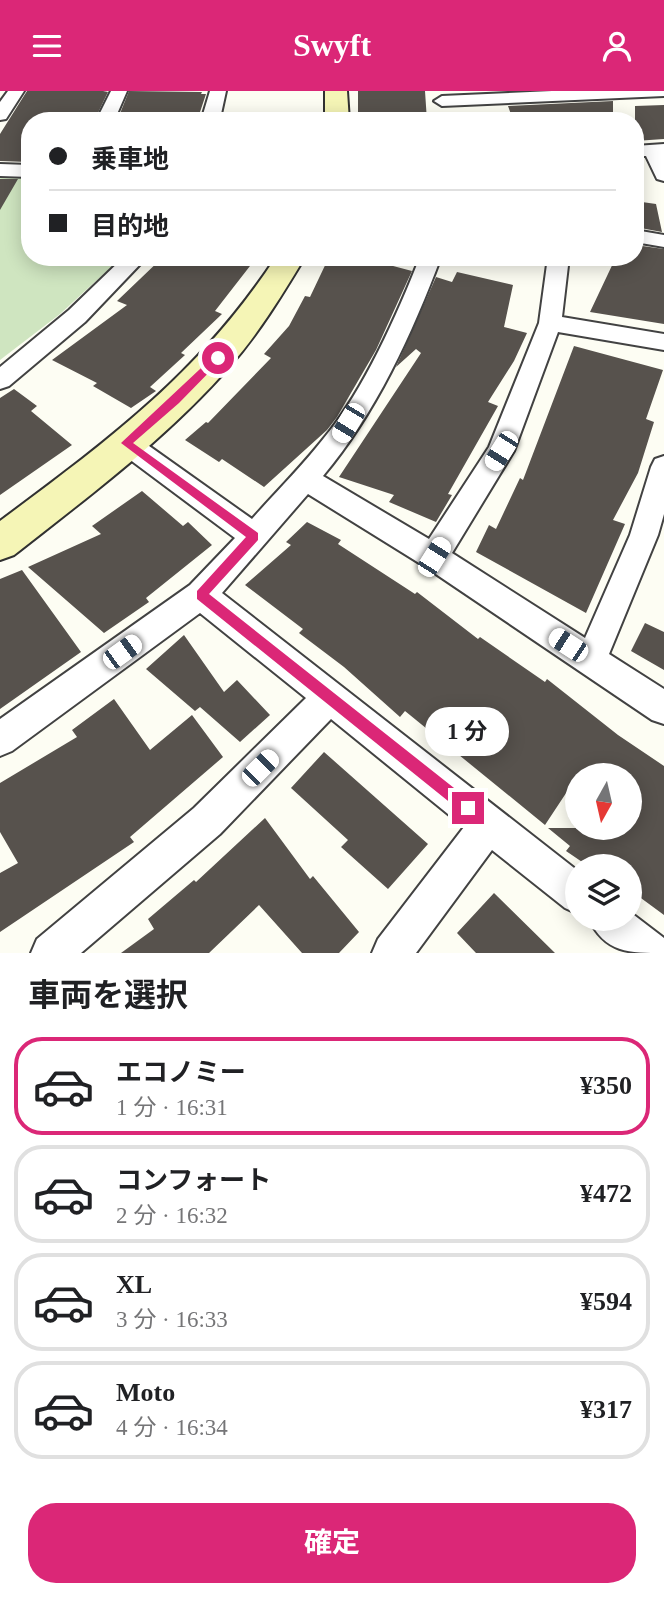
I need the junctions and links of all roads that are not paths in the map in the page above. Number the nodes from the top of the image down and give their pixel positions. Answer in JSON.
{"nodes":[{"id":1,"x":16,"y":91,"type":"edge"},
{"id":2,"x":119,"y":91,"type":"edge"},
{"id":3,"x":218,"y":91,"type":"edge"},
{"id":4,"x":336,"y":91,"type":"edge"},
{"id":5,"x":664,"y":91,"type":"edge"},
{"id":6,"x":441,"y":96,"type":"edge"},
{"id":7,"x":109,"y":112,"type":"edge"},
{"id":8,"x":212,"y":112,"type":"edge"},
{"id":9,"x":337,"y":112,"type":"edge"},
{"id":10,"x":0,"y":115,"type":"edge"},
{"id":11,"x":651,"y":150,"type":"edge"},
{"id":12,"x":0,"y":170,"type":"edge"},
{"id":13,"x":21,"y":171,"type":"edge"},
{"id":14,"x":664,"y":175,"type":"edge"},
{"id":15,"x":644,"y":238,"type":"edge"},
{"id":16,"x":664,"y":241,"type":"edge"},
{"id":17,"x":128,"y":266,"type":"edge"},
{"id":18,"x":285,"y":266,"type":"edge"},
{"id":19,"x":427,"y":266,"type":"edge"},
{"id":20,"x":558,"y":266,"type":"edge"},
{"id":21,"x":550,"y":323,"type":"junction"},
{"id":22,"x":664,"y":342,"type":"edge"},
{"id":23,"x":0,"y":380,"type":"edge"},
{"id":24,"x":126,"y":443,"type":"junction"},
{"id":25,"x":664,"y":467,"type":"edge"},
{"id":26,"x":305,"y":479,"type":"junction"},
{"id":27,"x":254,"y":536,"type":"junction"},
{"id":28,"x":0,"y":543,"type":"edge"},
{"id":29,"x":434,"y":557,"type":"junction"},
{"id":30,"x":201,"y":595,"type":"junction"},
{"id":31,"x":591,"y":660,"type":"junction"},
{"id":32,"x":329,"y":698,"type":"junction"},
{"id":33,"x":664,"y":708,"type":"edge"},
{"id":34,"x":0,"y":739,"type":"edge"},
{"id":35,"x":489,"y":824,"type":"junction"},
{"id":36,"x":565,"y":885,"type":"edge"},
{"id":37,"x":623,"y":931,"type":"edge"},
{"id":38,"x":51,"y":953,"type":"edge"},
{"id":39,"x":392,"y":953,"type":"edge"},
{"id":40,"x":651,"y":953,"type":"edge"}],
"edges":[{"from":1,"to":10,"type":"street"},
{"from":2,"to":7,"type":"street"},
{"from":3,"to":8,"type":"street"},
{"from":4,"to":9,"type":"street"},
{"from":5,"to":6,"type":"street"},
{"from":11,"to":14,"type":"street"},
{"from":12,"to":13,"type":"street"},
{"from":15,"to":16,"type":"street"},
{"from":17,"to":23,"type":"street"},
{"from":18,"to":24,"type":"street"},
{"from":19,"to":26,"type":"street"},
{"from":20,"to":21,"type":"street"},
{"from":21,"to":22,"type":"street"},
{"from":21,"to":29,"type":"street"},
{"from":24,"to":27,"type":"street"},
{"from":24,"to":28,"type":"street"},
{"from":25,"to":31,"type":"street"},
{"from":26,"to":27,"type":"street"},
{"from":26,"to":29,"type":"street"},
{"from":27,"to":30,"type":"street"},
{"from":29,"to":31,"type":"street"},
{"from":30,"to":32,"type":"street"},
{"from":30,"to":34,"type":"street"},
{"from":31,"to":33,"type":"street"},
{"from":32,"to":35,"type":"street"},
{"from":32,"to":38,"type":"street"},
{"from":35,"to":36,"type":"street"},
{"from":35,"to":39,"type":"street"},
{"from":37,"to":40,"type":"street"}]}
